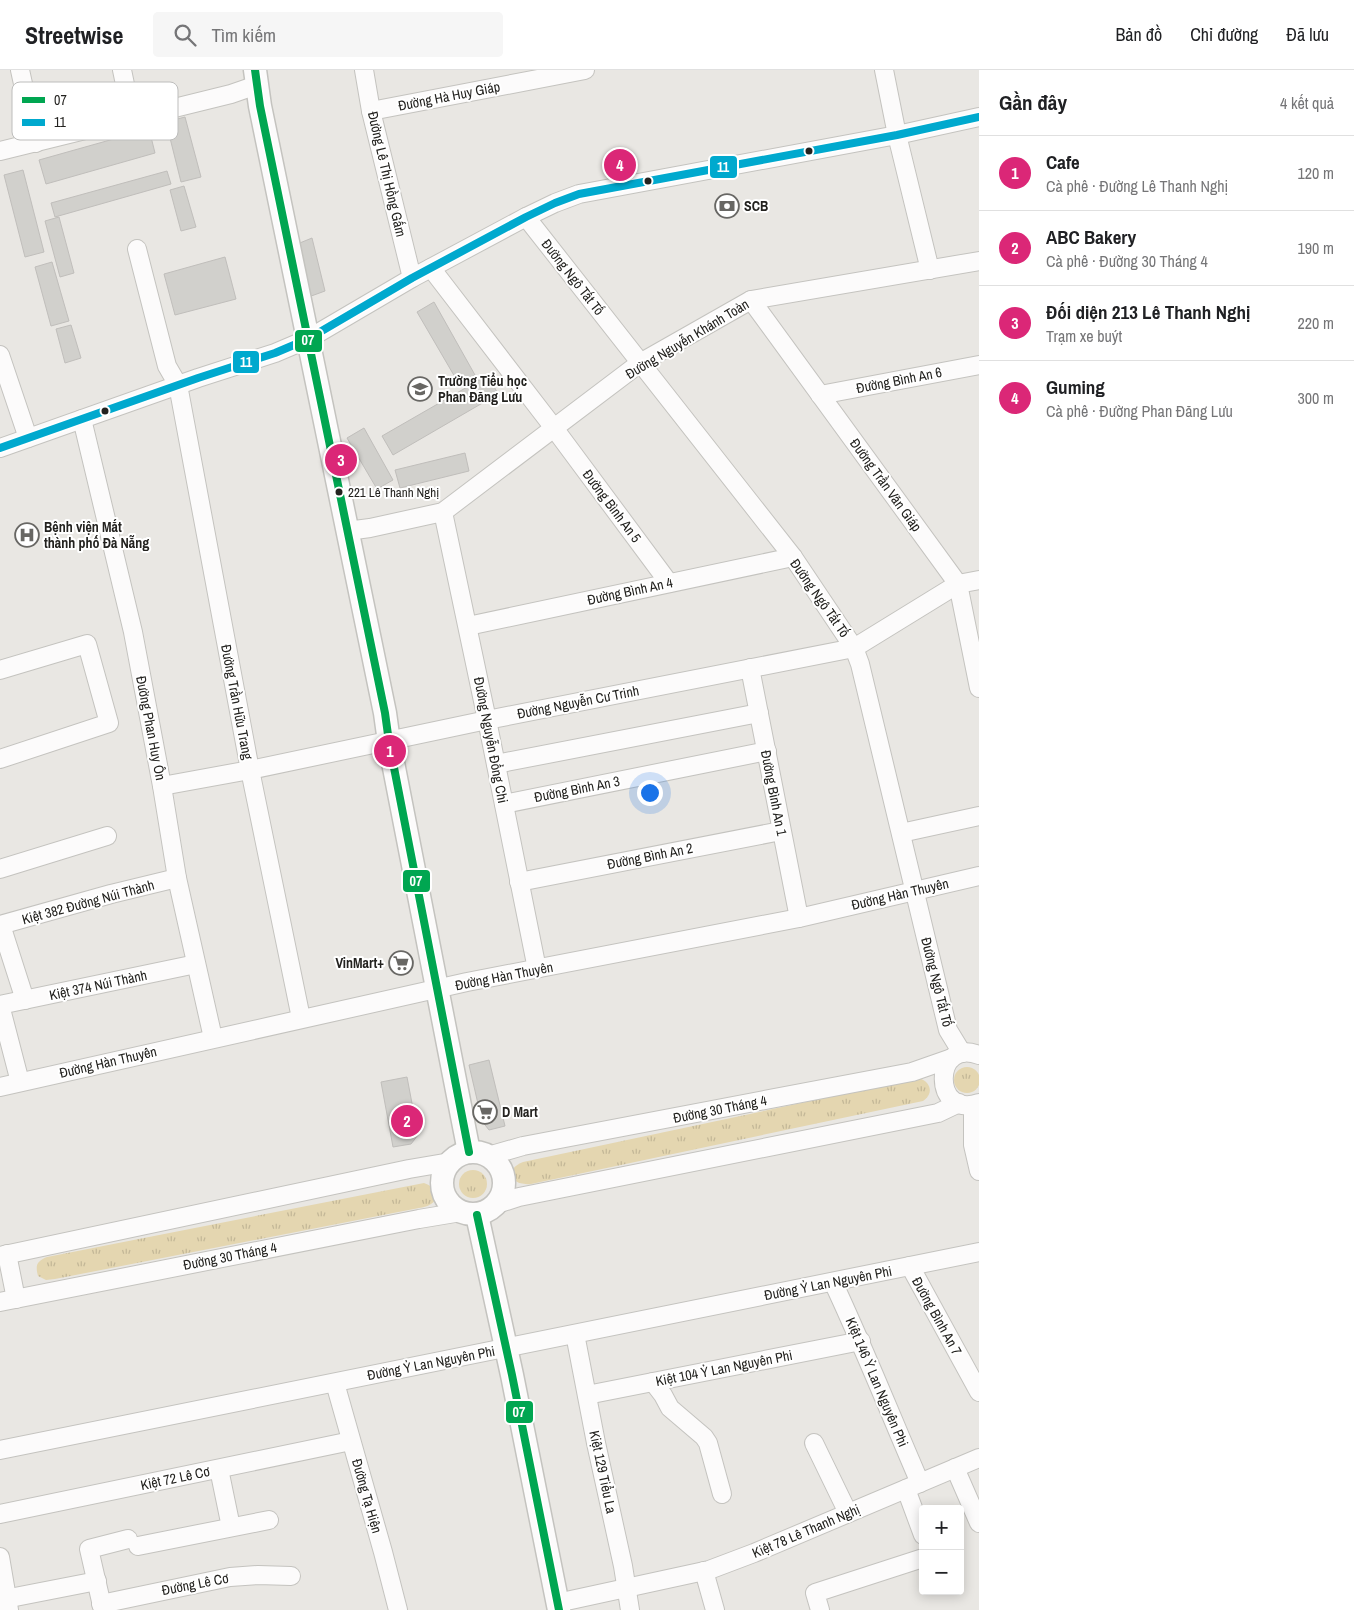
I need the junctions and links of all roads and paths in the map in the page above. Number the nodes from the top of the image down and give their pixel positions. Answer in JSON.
{"nodes":[{"id":1,"x":364,"y":70,"type":"edge"},
{"id":2,"x":585,"y":70,"type":"edge"},
{"id":3,"x":884,"y":70,"type":"edge"},
{"id":4,"x":543,"y":74,"type":"edge"},
{"id":5,"x":256,"y":78,"type":"edge"},
{"id":6,"x":178,"y":107,"type":"edge"},
{"id":7,"x":371,"y":111,"type":"junction"},
{"id":8,"x":979,"y":117,"type":"edge"},
{"id":9,"x":897,"y":135,"type":"junction"},
{"id":10,"x":35,"y":140,"type":"edge"},
{"id":11,"x":48,"y":140,"type":"edge"},
{"id":12,"x":36,"y":143,"type":"junction"},
{"id":13,"x":0,"y":151,"type":"edge"},
{"id":14,"x":526,"y":217,"type":"junction"},
{"id":15,"x":138,"y":249,"type":"dead end"},
{"id":16,"x":979,"y":261,"type":"edge"},
{"id":17,"x":431,"y":268,"type":"junction"},
{"id":18,"x":930,"y":270,"type":"junction"},
{"id":19,"x":412,"y":278,"type":"junction"},
{"id":20,"x":751,"y":300,"type":"junction"},
{"id":21,"x":308,"y":339,"type":"junction"},
{"id":22,"x":0,"y":355,"type":"edge"},
{"id":23,"x":640,"y":363,"type":"junction"},
{"id":24,"x":979,"y":365,"type":"edge"},
{"id":25,"x":178,"y":385,"type":"junction"},
{"id":26,"x":820,"y":395,"type":"junction"},
{"id":27,"x":82,"y":419,"type":"junction"},
{"id":28,"x":554,"y":428,"type":"junction"},
{"id":29,"x":28,"y":438,"type":"junction"},
{"id":30,"x":0,"y":448,"type":"edge"},
{"id":31,"x":442,"y":512,"type":"junction"},
{"id":32,"x":348,"y":531,"type":"junction"},
{"id":33,"x":793,"y":557,"type":"junction"},
{"id":34,"x":979,"y":580,"type":"edge"},
{"id":35,"x":669,"y":583,"type":"junction"},
{"id":36,"x":958,"y":584,"type":"junction"},
{"id":37,"x":468,"y":626,"type":"junction"},
{"id":38,"x":854,"y":648,"type":"junction"},
{"id":39,"x":750,"y":668,"type":"junction"},
{"id":40,"x":0,"y":670,"type":"edge"},
{"id":41,"x":979,"y":688,"type":"edge"},
{"id":42,"x":759,"y":713,"type":"junction"},
{"id":43,"x":487,"y":720,"type":"junction"},
{"id":44,"x":389,"y":742,"type":"junction"},
{"id":45,"x":767,"y":751,"type":"junction"},
{"id":46,"x":0,"y":759,"type":"edge"},
{"id":47,"x":496,"y":764,"type":"junction"},
{"id":48,"x":250,"y":770,"type":"junction"},
{"id":49,"x":162,"y":786,"type":"junction"},
{"id":50,"x":504,"y":804,"type":"junction"},
{"id":51,"x":979,"y":816,"type":"edge"},
{"id":52,"x":781,"y":831,"type":"junction"},
{"id":53,"x":901,"y":833,"type":"junction"},
{"id":54,"x":107,"y":836,"type":"dead end"},
{"id":55,"x":0,"y":868,"type":"edge"},
{"id":56,"x":979,"y":876,"type":"edge"},
{"id":57,"x":177,"y":878,"type":"junction"},
{"id":58,"x":519,"y":882,"type":"junction"},
{"id":59,"x":915,"y":891,"type":"junction"},
{"id":60,"x":800,"y":918,"type":"junction"},
{"id":61,"x":1,"y":925,"type":"edge"},
{"id":62,"x":196,"y":964,"type":"junction"},
{"id":63,"x":537,"y":969,"type":"junction"},
{"id":64,"x":437,"y":989,"type":"junction"},
{"id":65,"x":25,"y":1000,"type":"junction"},
{"id":66,"x":0,"y":1005,"type":"edge"},
{"id":67,"x":301,"y":1018,"type":"junction"},
{"id":68,"x":213,"y":1038,"type":"junction"},
{"id":69,"x":969,"y":1054,"type":"edge"},
{"id":70,"x":20,"y":1082,"type":"junction"},
{"id":71,"x":0,"y":1087,"type":"edge"},
{"id":72,"x":970,"y":1104,"type":"edge"},
{"id":73,"x":469,"y":1157,"type":"junction"},
{"id":74,"x":979,"y":1171,"type":"edge"},
{"id":75,"x":497,"y":1204,"type":"junction"},
{"id":76,"x":469,"y":1213,"type":"junction"},
{"id":77,"x":979,"y":1252,"type":"edge"},
{"id":78,"x":3,"y":1255,"type":"edge"},
{"id":79,"x":910,"y":1266,"type":"junction"},
{"id":80,"x":833,"y":1282,"type":"junction"},
{"id":81,"x":8,"y":1301,"type":"edge"},
{"id":82,"x":575,"y":1334,"type":"junction"},
{"id":83,"x":861,"y":1341,"type":"junction"},
{"id":84,"x":505,"y":1348,"type":"junction"},
{"id":85,"x":653,"y":1382,"type":"junction"},
{"id":86,"x":335,"y":1383,"type":"junction"},
{"id":87,"x":979,"y":1392,"type":"edge"},
{"id":88,"x":587,"y":1394,"type":"junction"},
{"id":89,"x":351,"y":1441,"type":"junction"},
{"id":90,"x":814,"y":1443,"type":"dead end"},
{"id":91,"x":0,"y":1450,"type":"edge"},
{"id":92,"x":979,"y":1458,"type":"edge"},
{"id":93,"x":955,"y":1468,"type":"junction"},
{"id":94,"x":219,"y":1469,"type":"junction"},
{"id":95,"x":913,"y":1486,"type":"junction"},
{"id":96,"x":722,"y":1494,"type":"dead end"},
{"id":97,"x":848,"y":1513,"type":"junction"},
{"id":98,"x":0,"y":1514,"type":"edge"},
{"id":99,"x":919,"y":1515,"type":"edge"},
{"id":100,"x":269,"y":1520,"type":"dead end"},
{"id":101,"x":979,"y":1523,"type":"edge"},
{"id":102,"x":231,"y":1527,"type":"junction"},
{"id":103,"x":0,"y":1557,"type":"edge"},
{"id":104,"x":919,"y":1559,"type":"edge"},
{"id":105,"x":704,"y":1571,"type":"junction"},
{"id":106,"x":291,"y":1576,"type":"dead end"},
{"id":107,"x":97,"y":1581,"type":"junction"},
{"id":108,"x":627,"y":1588,"type":"junction"},
{"id":109,"x":6,"y":1603,"type":"edge"},
{"id":110,"x":558,"y":1606,"type":"edge"},
{"id":111,"x":102,"y":1607,"type":"edge"},
{"id":112,"x":398,"y":1610,"type":"edge"},
{"id":113,"x":630,"y":1610,"type":"edge"},
{"id":114,"x":715,"y":1610,"type":"edge"},
{"id":115,"x":820,"y":1610,"type":"edge"}],
"edges":[{"from":1,"to":7,"type":"street","name":"Đường Lê Thị Hồng Gấm"},
{"from":2,"to":4,"type":"street","name":"Đường Hà Huy Giáp"},
{"from":3,"to":9,"type":"street"},
{"from":4,"to":7,"type":"street","name":"Đường Hà Huy Giáp"},
{"from":5,"to":6,"type":"street"},
{"from":5,"to":21,"type":"main road"},
{"from":7,"to":19,"type":"street","name":"Đường Lê Thị Hồng Gấm"},
{"from":8,"to":9,"type":"street"},
{"from":9,"to":14,"type":"street"},
{"from":9,"to":18,"type":"street"},
{"from":10,"to":12,"type":"street"},
{"from":11,"to":12,"type":"street"},
{"from":12,"to":13,"type":"street"},
{"from":14,"to":17,"type":"street"},
{"from":14,"to":23,"type":"street","name":"Đường Ngô Tất Tố"},
{"from":15,"to":25,"type":"street","name":"Đường Trần Hữu Trang"},
{"from":16,"to":18,"type":"street","name":"Đường Nguyễn Khánh Toàn"},
{"from":17,"to":19,"type":"street"},
{"from":17,"to":28,"type":"street","name":"Đường Bình An 5"},
{"from":18,"to":20,"type":"street","name":"Đường Nguyễn Khánh Toàn"},
{"from":19,"to":21,"type":"street"},
{"from":20,"to":23,"type":"street","name":"Đường Nguyễn Khánh Toàn"},
{"from":20,"to":26,"type":"street","name":"Đường Trần Văn Giáp"},
{"from":21,"to":25,"type":"street"},
{"from":21,"to":32,"type":"main road"},
{"from":22,"to":29,"type":"street"},
{"from":23,"to":28,"type":"street","name":"Đường Nguyễn Khánh Toàn"},
{"from":23,"to":33,"type":"street","name":"Đường Ngô Tất Tố"},
{"from":24,"to":26,"type":"street","name":"Đường Bình An 6"},
{"from":25,"to":27,"type":"street"},
{"from":25,"to":48,"type":"street","name":"Đường Trần Hữu Trang"},
{"from":26,"to":36,"type":"street","name":"Đường Trần Văn Giáp"},
{"from":27,"to":29,"type":"street"},
{"from":27,"to":49,"type":"street","name":"Đường Phan Huy Ôn"},
{"from":28,"to":31,"type":"street","name":"Đường Nguyễn Khánh Toàn"},
{"from":28,"to":35,"type":"street","name":"Đường Bình An 5"},
{"from":29,"to":30,"type":"street"},
{"from":31,"to":32,"type":"street","name":"Đường Nguyễn Khánh Toàn"},
{"from":31,"to":37,"type":"street","name":"Đường Nguyễn Đổng Chi"},
{"from":32,"to":44,"type":"main road"},
{"from":33,"to":35,"type":"street","name":"Đường Bình An 4"},
{"from":33,"to":38,"type":"street","name":"Đường Ngô Tất Tố"},
{"from":34,"to":36,"type":"street","name":"Đường Nguyễn Cư Trinh"},
{"from":35,"to":37,"type":"street","name":"Đường Bình An 4"},
{"from":36,"to":38,"type":"street","name":"Đường Nguyễn Cư Trinh"},
{"from":36,"to":41,"type":"street","name":"Đường Trần Văn Giáp"},
{"from":37,"to":43,"type":"street","name":"Đường Nguyễn Đổng Chi"},
{"from":38,"to":39,"type":"street","name":"Đường Nguyễn Cư Trinh"},
{"from":38,"to":53,"type":"street","name":"Đường Ngô Tất Tố"},
{"from":39,"to":42,"type":"street","name":"Đường Bình An 1"},
{"from":39,"to":43,"type":"street","name":"Đường Nguyễn Cư Trinh"},
{"from":40,"to":46,"type":"street"},
{"from":42,"to":45,"type":"street","name":"Đường Bình An 1"},
{"from":42,"to":47,"type":"street"},
{"from":43,"to":44,"type":"street","name":"Đường Nguyễn Cư Trinh"},
{"from":43,"to":47,"type":"street","name":"Đường Nguyễn Đổng Chi"},
{"from":44,"to":48,"type":"street","name":"Đường Nguyễn Cư Trinh"},
{"from":44,"to":64,"type":"main road"},
{"from":45,"to":50,"type":"street","name":"Đường Bình An 3"},
{"from":45,"to":52,"type":"street","name":"Đường Bình An 1"},
{"from":47,"to":50,"type":"street","name":"Đường Nguyễn Đổng Chi"},
{"from":48,"to":49,"type":"street","name":"Đường Nguyễn Cư Trinh"},
{"from":48,"to":67,"type":"street","name":"Đường Trần Hữu Trang"},
{"from":49,"to":57,"type":"street","name":"Đường Phan Huy Ôn"},
{"from":50,"to":58,"type":"street","name":"Đường Nguyễn Đổng Chi"},
{"from":51,"to":53,"type":"street"},
{"from":52,"to":58,"type":"street","name":"Đường Bình An 2"},
{"from":52,"to":60,"type":"street","name":"Đường Bình An 1"},
{"from":53,"to":59,"type":"street","name":"Đường Ngô Tất Tố"},
{"from":54,"to":55,"type":"street"},
{"from":56,"to":59,"type":"street","name":"Đường Hàn Thuyên"},
{"from":57,"to":61,"type":"street","name":"Kiệt 382 Đường Núi Thành"},
{"from":57,"to":62,"type":"street","name":"Đường Phan Huy Ôn"},
{"from":58,"to":63,"type":"street","name":"Đường Nguyễn Đổng Chi"},
{"from":59,"to":60,"type":"street","name":"Đường Hàn Thuyên"},
{"from":59,"to":69,"type":"street","name":"Đường Ngô Tất Tố"},
{"from":60,"to":63,"type":"street","name":"Đường Hàn Thuyên"},
{"from":61,"to":65,"type":"street"},
{"from":62,"to":65,"type":"street","name":"Kiệt 374 Núi Thành"},
{"from":62,"to":68,"type":"street","name":"Đường Phan Huy Ôn"},
{"from":63,"to":64,"type":"street","name":"Đường Hàn Thuyên"},
{"from":64,"to":67,"type":"street","name":"Đường Hàn Thuyên"},
{"from":64,"to":73,"type":"main road"},
{"from":65,"to":66,"type":"street","name":"Kiệt 374 Núi Thành"},
{"from":66,"to":70,"type":"street"},
{"from":67,"to":68,"type":"street","name":"Đường Hàn Thuyên"},
{"from":68,"to":70,"type":"street","name":"Đường Hàn Thuyên"},
{"from":69,"to":72,"type":"street"},
{"from":69,"to":73,"type":"street","name":"Đường 30 Tháng 4"},
{"from":70,"to":71,"type":"street","name":"Đường Hàn Thuyên"},
{"from":72,"to":74,"type":"street"},
{"from":72,"to":75,"type":"street"},
{"from":73,"to":75,"type":"main road"},
{"from":73,"to":76,"type":"main road"},
{"from":73,"to":78,"type":"street","name":"Đường 30 Tháng 4"},
{"from":75,"to":76,"type":"main road"},
{"from":76,"to":81,"type":"street","name":"Đường 30 Tháng 4"},
{"from":76,"to":84,"type":"main road"},
{"from":77,"to":79,"type":"street","name":"Đường Ỷ Lan Nguyên Phi"},
{"from":78,"to":81,"type":"street"},
{"from":79,"to":80,"type":"street","name":"Đường Ỷ Lan Nguyên Phi"},
{"from":79,"to":87,"type":"street","name":"Đường Bình An 7"},
{"from":80,"to":82,"type":"street","name":"Đường Ỷ Lan Nguyên Phi"},
{"from":80,"to":83,"type":"street","name":"Kiệt 146 Ỷ Lan Nguyên Phi"},
{"from":82,"to":84,"type":"street","name":"Đường Ỷ Lan Nguyên Phi"},
{"from":82,"to":88,"type":"street","name":"Kiệt 129 Tiểu La"},
{"from":83,"to":85,"type":"street","name":"Kiệt 104 Ỷ Lan Nguyên Phi"},
{"from":83,"to":95,"type":"street","name":"Kiệt 146 Ỷ Lan Nguyên Phi"},
{"from":84,"to":86,"type":"street","name":"Đường Ỷ Lan Nguyên Phi"},
{"from":84,"to":110,"type":"main road"},
{"from":85,"to":88,"type":"street","name":"Kiệt 104 Ỷ Lan Nguyên Phi"},
{"from":85,"to":96,"type":"street"},
{"from":86,"to":89,"type":"street","name":"Đường Tạ Hiện"},
{"from":86,"to":91,"type":"street","name":"Đường Ỷ Lan Nguyên Phi"},
{"from":88,"to":108,"type":"street","name":"Kiệt 129 Tiểu La"},
{"from":89,"to":94,"type":"street","name":"Kiệt 72 Lê Cơ"},
{"from":89,"to":112,"type":"street","name":"Đường Tạ Hiện"},
{"from":90,"to":97,"type":"street"},
{"from":92,"to":93,"type":"street","name":"Kiệt 78 Lê Thanh Nghị"},
{"from":93,"to":95,"type":"street","name":"Kiệt 78 Lê Thanh Nghị"},
{"from":93,"to":101,"type":"street"},
{"from":94,"to":98,"type":"street","name":"Kiệt 72 Lê Cơ"},
{"from":94,"to":102,"type":"street"},
{"from":95,"to":97,"type":"street","name":"Kiệt 78 Lê Thanh Nghị"},
{"from":95,"to":99,"type":"street","name":"Kiệt 146 Ỷ Lan Nguyên Phi"},
{"from":97,"to":105,"type":"street","name":"Kiệt 78 Lê Thanh Nghị"},
{"from":100,"to":102,"type":"street"},
{"from":102,"to":107,"type":"street","name":"Đường Lê Cơ"},
{"from":103,"to":109,"type":"street"},
{"from":104,"to":115,"type":"street"},
{"from":105,"to":108,"type":"street","name":"Kiệt 78 Lê Thanh Nghị"},
{"from":105,"to":114,"type":"street"},
{"from":106,"to":111,"type":"street","name":"Đường Lê Cơ"},
{"from":107,"to":109,"type":"street"},
{"from":107,"to":111,"type":"street","name":"Đường Lê Cơ"},
{"from":108,"to":110,"type":"street","name":"Kiệt 78 Lê Thanh Nghị"},
{"from":108,"to":113,"type":"street","name":"Kiệt 129 Tiểu La"}]}
